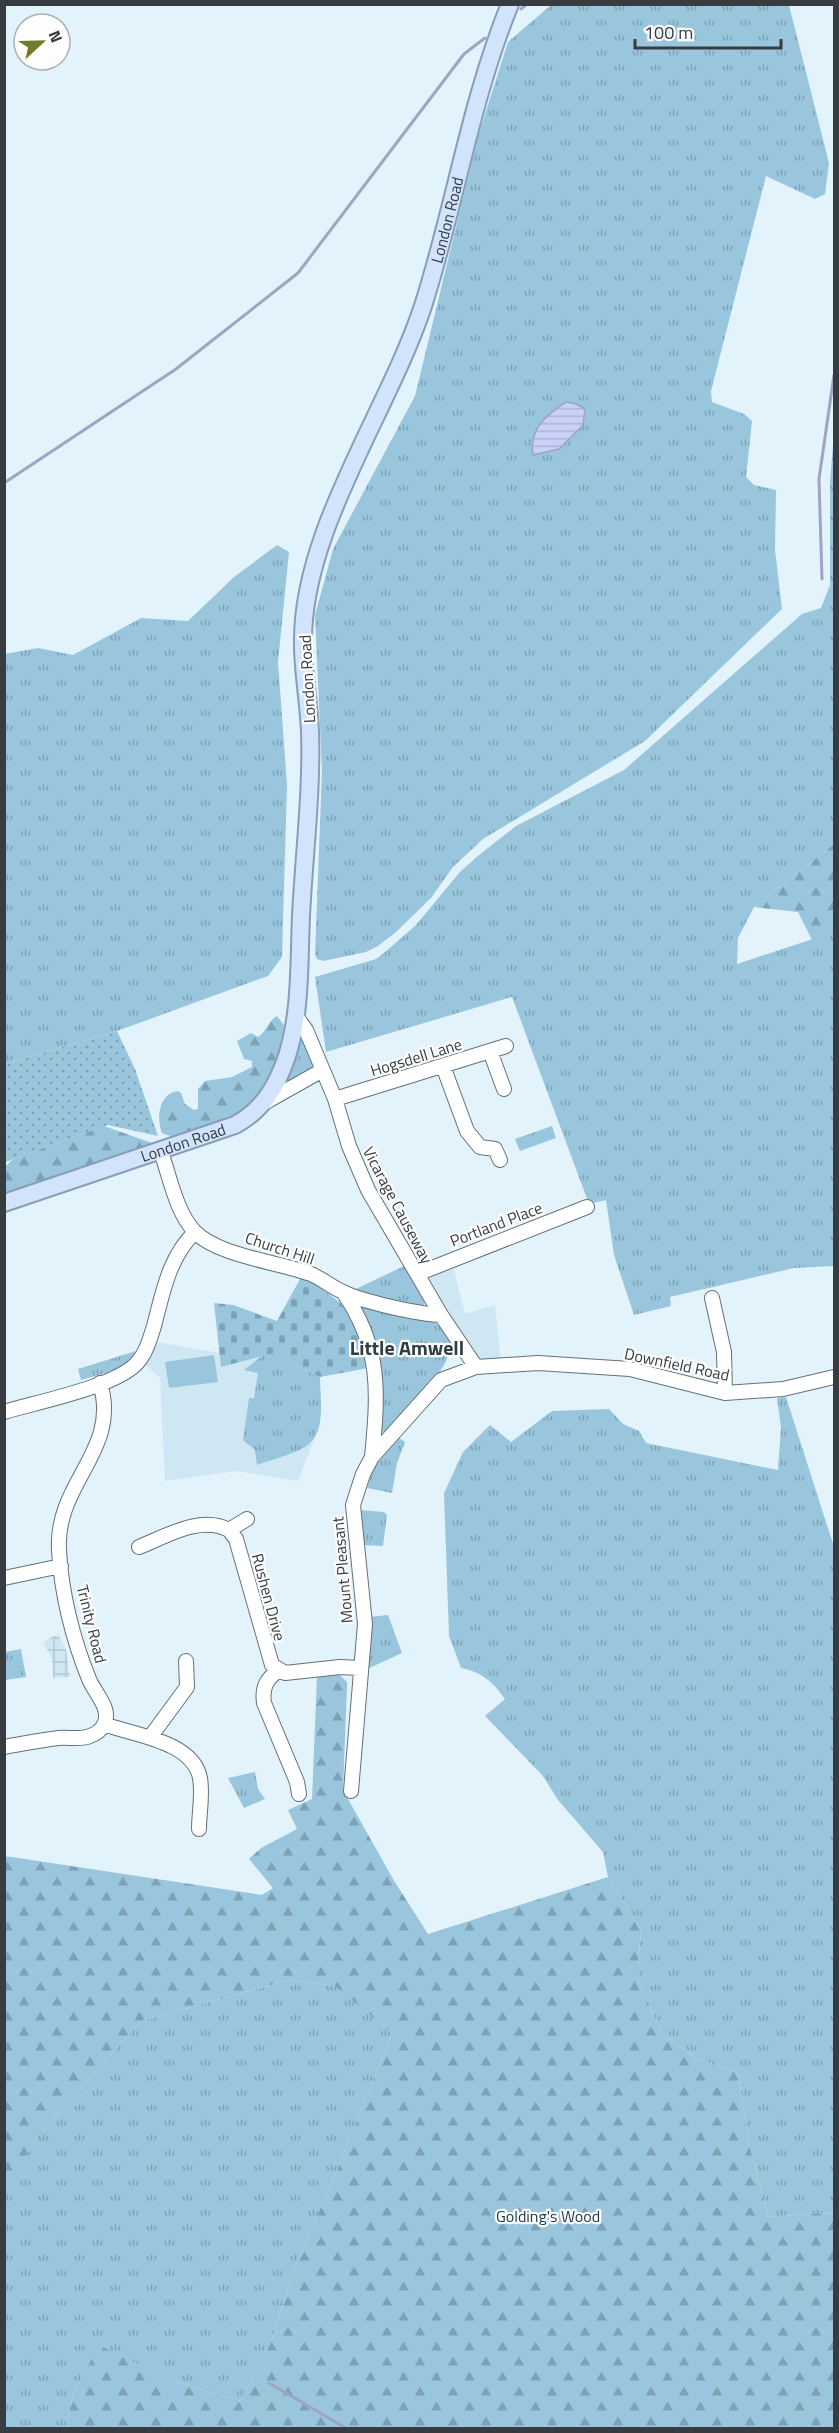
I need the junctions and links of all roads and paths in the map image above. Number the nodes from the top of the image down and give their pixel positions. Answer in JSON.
{"nodes":[{"id":1,"x":510,"y":4,"type":"edge"},
{"id":2,"x":296,"y":1016,"type":"junction"},
{"id":3,"x":506,"y":1046,"type":"dead end"},
{"id":4,"x":490,"y":1051,"type":"junction"},
{"id":5,"x":443,"y":1066,"type":"junction"},
{"id":6,"x":321,"y":1071,"type":"junction"},
{"id":7,"x":504,"y":1089,"type":"dead end"},
{"id":8,"x":335,"y":1099,"type":"junction"},
{"id":9,"x":264,"y":1102,"type":"junction"},
{"id":10,"x":160,"y":1152,"type":"junction"},
{"id":11,"x":500,"y":1160,"type":"dead end"},
{"id":12,"x":4,"y":1203,"type":"edge"},
{"id":13,"x":588,"y":1207,"type":"dead end"},
{"id":14,"x":195,"y":1232,"type":"junction"},
{"id":15,"x":417,"y":1274,"type":"junction"},
{"id":16,"x":343,"y":1292,"type":"junction"},
{"id":17,"x":712,"y":1298,"type":"dead end"},
{"id":18,"x":441,"y":1315,"type":"junction"},
{"id":19,"x":457,"y":1342,"type":"junction"},
{"id":20,"x":476,"y":1367,"type":"junction"},
{"id":21,"x":455,"y":1373,"type":"junction"},
{"id":22,"x":834,"y":1377,"type":"edge"},
{"id":23,"x":100,"y":1383,"type":"junction"},
{"id":24,"x":725,"y":1393,"type":"junction"},
{"id":25,"x":7,"y":1410,"type":"edge"},
{"id":26,"x":372,"y":1457,"type":"junction"},
{"id":27,"x":247,"y":1520,"type":"dead end"},
{"id":28,"x":229,"y":1530,"type":"junction"},
{"id":29,"x":139,"y":1547,"type":"dead end"},
{"id":30,"x":61,"y":1566,"type":"junction"},
{"id":31,"x":4,"y":1578,"type":"edge"},
{"id":32,"x":186,"y":1661,"type":"dead end"},
{"id":33,"x":360,"y":1668,"type":"junction"},
{"id":34,"x":278,"y":1671,"type":"junction"},
{"id":35,"x":104,"y":1724,"type":"junction"},
{"id":36,"x":151,"y":1736,"type":"junction"},
{"id":37,"x":4,"y":1748,"type":"edge"},
{"id":38,"x":351,"y":1791,"type":"dead end"},
{"id":39,"x":299,"y":1794,"type":"dead end"},
{"id":40,"x":199,"y":1829,"type":"dead end"}],
"edges":[{"from":1,"to":2,"type":"main road","name":"London Road"},
{"from":2,"to":6,"type":"street","name":"Vicarage Causeway"},
{"from":2,"to":9,"type":"main road","name":"London Road"},
{"from":3,"to":4,"type":"street","name":"Hogsdell Lane"},
{"from":4,"to":5,"type":"street","name":"Hogsdell Lane"},
{"from":4,"to":7,"type":"street"},
{"from":5,"to":8,"type":"street","name":"Hogsdell Lane"},
{"from":5,"to":11,"type":"street"},
{"from":6,"to":8,"type":"street","name":"Vicarage Causeway"},
{"from":6,"to":9,"type":"street"},
{"from":8,"to":15,"type":"street","name":"Vicarage Causeway"},
{"from":9,"to":10,"type":"main road","name":"London Road"},
{"from":10,"to":12,"type":"main road","name":"London Road"},
{"from":10,"to":14,"type":"street"},
{"from":13,"to":15,"type":"street","name":"Portland Place"},
{"from":14,"to":16,"type":"street","name":"Church Hill"},
{"from":14,"to":23,"type":"street"},
{"from":15,"to":18,"type":"street","name":"Vicarage Causeway"},
{"from":16,"to":18,"type":"street","name":"Church Hill"},
{"from":16,"to":26,"type":"street","name":"Mount Pleasant"},
{"from":17,"to":24,"type":"street"},
{"from":18,"to":19,"type":"street","name":"Vicarage Causeway"},
{"from":19,"to":20,"type":"street","name":"Vicarage Causeway"},
{"from":19,"to":21,"type":"street"},
{"from":20,"to":21,"type":"street","name":"Downfield Road"},
{"from":20,"to":24,"type":"street","name":"Downfield Road"},
{"from":21,"to":26,"type":"street","name":"Mount Pleasant"},
{"from":22,"to":24,"type":"street","name":"Downfield Road"},
{"from":23,"to":25,"type":"street"},
{"from":23,"to":30,"type":"street","name":"Trinity Road"},
{"from":26,"to":33,"type":"street","name":"Mount Pleasant"},
{"from":27,"to":28,"type":"street"},
{"from":28,"to":29,"type":"street"},
{"from":28,"to":34,"type":"street","name":"Rushen Drive"},
{"from":30,"to":31,"type":"street"},
{"from":30,"to":35,"type":"street","name":"Trinity Road"},
{"from":32,"to":36,"type":"street"},
{"from":33,"to":34,"type":"street"},
{"from":33,"to":38,"type":"street","name":"Mount Pleasant"},
{"from":34,"to":39,"type":"street"},
{"from":35,"to":36,"type":"street"},
{"from":35,"to":37,"type":"street"},
{"from":36,"to":40,"type":"street"}]}
